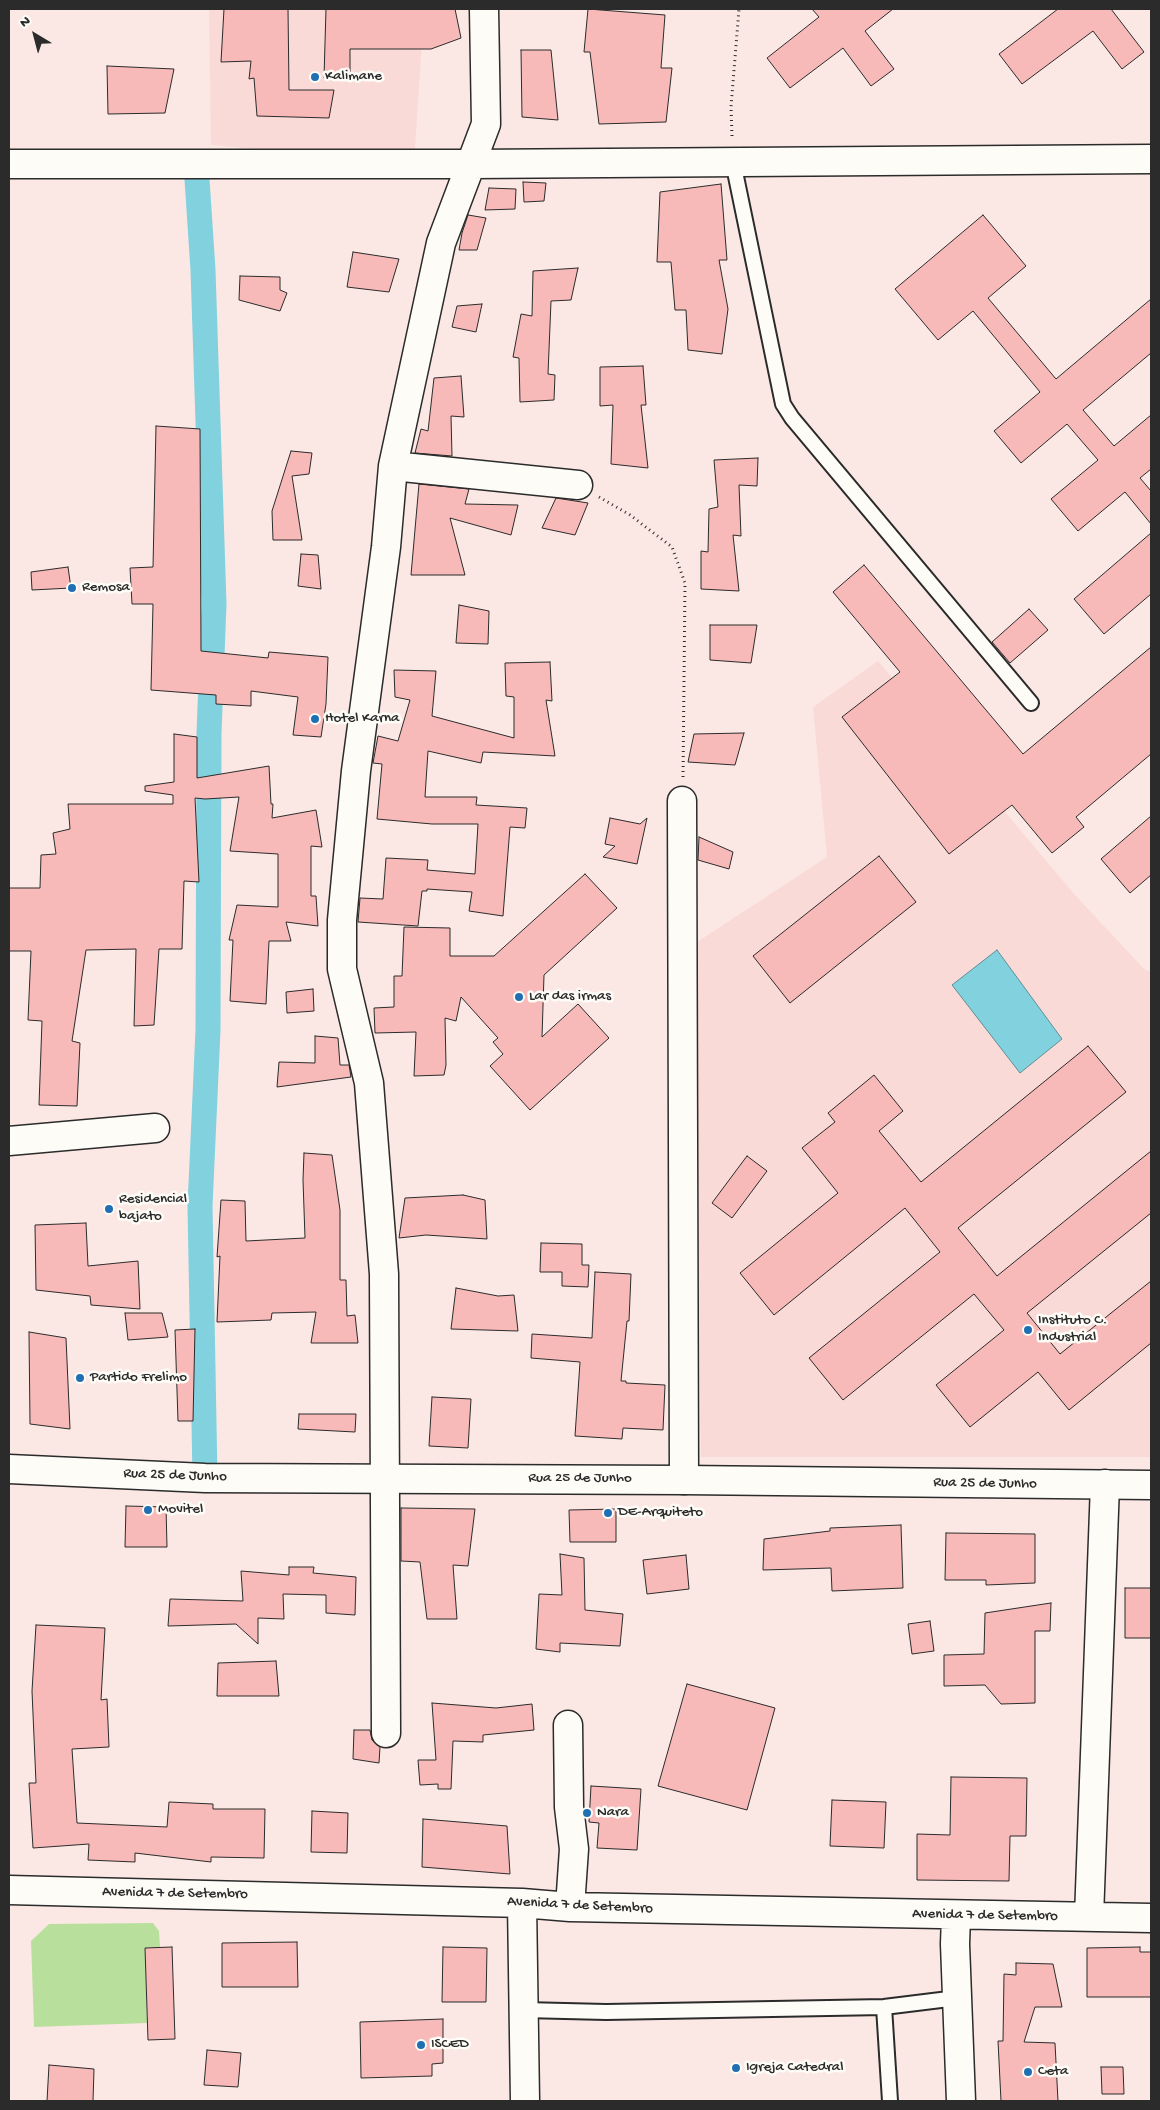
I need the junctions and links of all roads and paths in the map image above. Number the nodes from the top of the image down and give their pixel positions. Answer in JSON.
{"nodes":[{"id":1,"x":484,"y":9,"type":"edge"},
{"id":2,"x":739,"y":9,"type":"edge"},
{"id":3,"x":1151,"y":158,"type":"edge"},
{"id":4,"x":733,"y":162,"type":"junction"},
{"id":5,"x":9,"y":164,"type":"edge"},
{"id":6,"x":470,"y":164,"type":"junction"},
{"id":7,"x":393,"y":466,"type":"junction"},
{"id":8,"x":578,"y":485,"type":"joint"},
{"id":9,"x":1031,"y":703,"type":"dead end"},
{"id":10,"x":682,"y":801,"type":"joint"},
{"id":11,"x":155,"y":1128,"type":"dead end"},
{"id":12,"x":9,"y":1140,"type":"edge"},
{"id":13,"x":9,"y":1469,"type":"edge"},
{"id":14,"x":386,"y":1479,"type":"junction"},
{"id":15,"x":684,"y":1480,"type":"junction"},
{"id":16,"x":1105,"y":1484,"type":"junction"},
{"id":17,"x":1151,"y":1485,"type":"edge"},
{"id":18,"x":568,"y":1725,"type":"dead end"},
{"id":19,"x":386,"y":1732,"type":"dead end"},
{"id":20,"x":9,"y":1890,"type":"edge"},
{"id":21,"x":522,"y":1902,"type":"junction"},
{"id":22,"x":570,"y":1907,"type":"junction"},
{"id":23,"x":956,"y":1916,"type":"junction"},
{"id":24,"x":1089,"y":1917,"type":"junction"},
{"id":25,"x":1151,"y":1918,"type":"edge"},
{"id":26,"x":957,"y":1998,"type":"junction"},
{"id":27,"x":884,"y":2007,"type":"junction"},
{"id":28,"x":524,"y":2010,"type":"junction"},
{"id":29,"x":525,"y":2101,"type":"edge"},
{"id":30,"x":890,"y":2101,"type":"edge"},
{"id":31,"x":961,"y":2101,"type":"edge"}],
"edges":[{"from":1,"to":6,"type":"street"},
{"from":2,"to":4,"type":"path"},
{"from":3,"to":4,"type":"street"},
{"from":4,"to":6,"type":"street"},
{"from":4,"to":9,"type":"lane"},
{"from":5,"to":6,"type":"street"},
{"from":6,"to":7,"type":"street"},
{"from":7,"to":8,"type":"street"},
{"from":7,"to":14,"type":"street"},
{"from":8,"to":10,"type":"path"},
{"from":10,"to":15,"type":"street"},
{"from":11,"to":12,"type":"street"},
{"from":13,"to":14,"type":"street","name":"Rua 25 de Junho"},
{"from":14,"to":15,"type":"street","name":"Rua 25 de Junho"},
{"from":14,"to":19,"type":"street"},
{"from":15,"to":16,"type":"street","name":"Rua 25 de Junho"},
{"from":16,"to":17,"type":"street","name":"Rua 25 de Junho"},
{"from":16,"to":24,"type":"street"},
{"from":18,"to":22,"type":"street"},
{"from":20,"to":21,"type":"street","name":"Avenida 7 de Setembro"},
{"from":21,"to":22,"type":"street","name":"Avenida 7 de Setembro"},
{"from":21,"to":28,"type":"street"},
{"from":22,"to":23,"type":"street","name":"Avenida 7 de Setembro"},
{"from":23,"to":24,"type":"street","name":"Avenida 7 de Setembro"},
{"from":23,"to":26,"type":"street"},
{"from":24,"to":25,"type":"street","name":"Avenida 7 de Setembro"},
{"from":26,"to":27,"type":"lane"},
{"from":26,"to":31,"type":"street"},
{"from":27,"to":28,"type":"lane"},
{"from":27,"to":30,"type":"lane"},
{"from":28,"to":29,"type":"street"}]}
